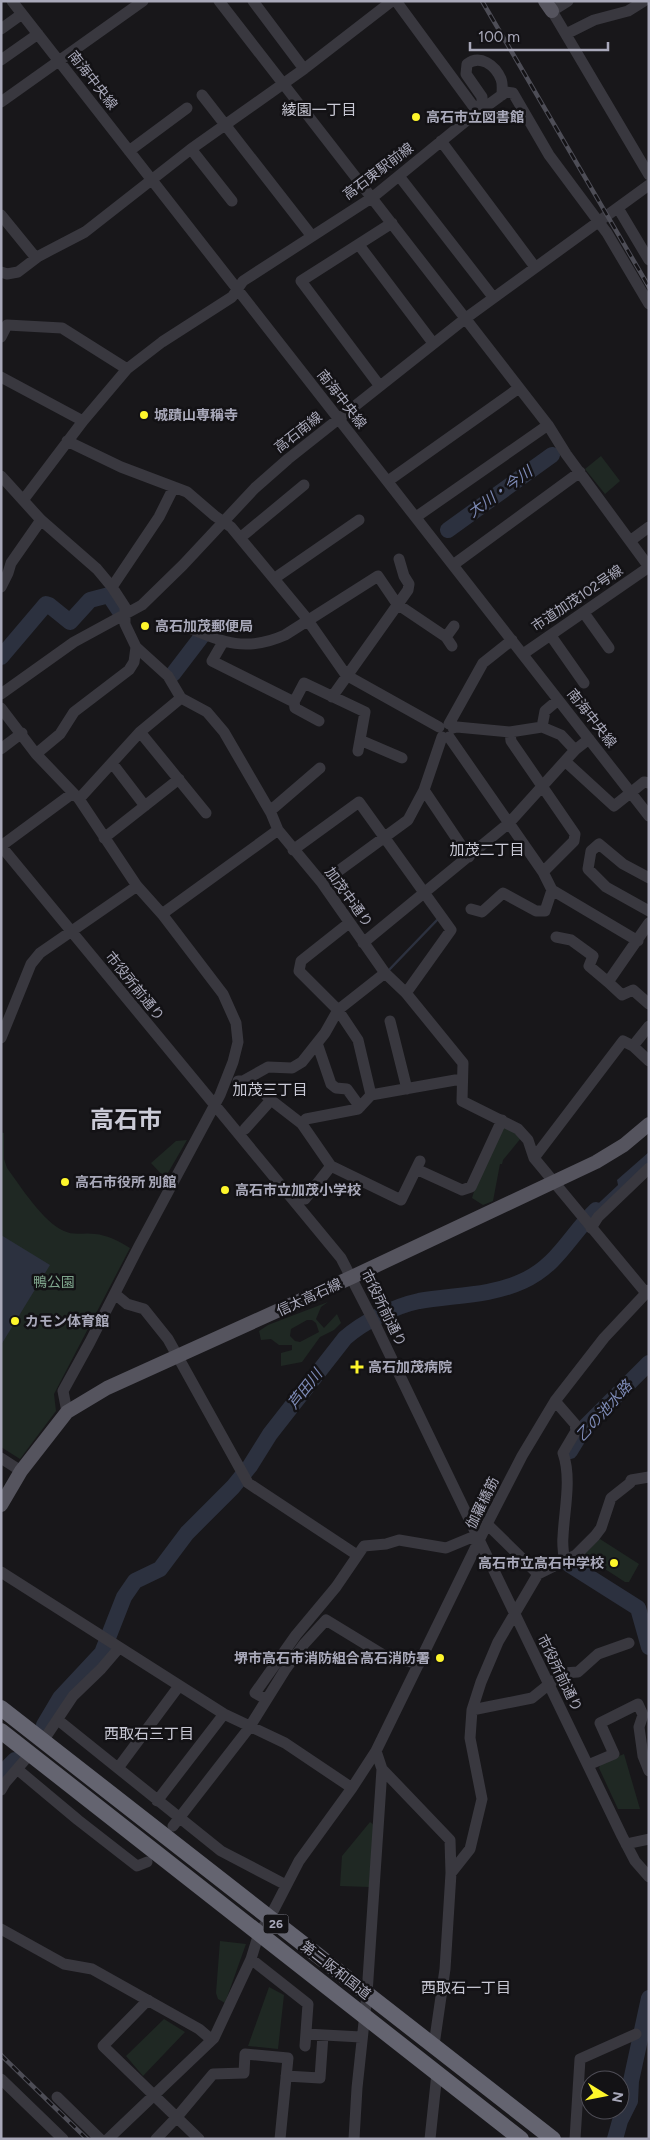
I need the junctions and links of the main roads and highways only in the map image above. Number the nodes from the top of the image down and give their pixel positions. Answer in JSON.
{"nodes":[{"id":1,"x":649,"y":1124,"type":"edge"},
{"id":2,"x":1,"y":1505,"type":"edge"},
{"id":3,"x":1,"y":1708,"type":"edge"},
{"id":4,"x":1,"y":1732,"type":"edge"},
{"id":5,"x":504,"y":2133,"type":"edge"},
{"id":6,"x":521,"y":2139,"type":"edge"},
{"id":7,"x":553,"y":2139,"type":"edge"}],
"edges":[{"from":1,"to":2,"type":"main road","name":"信太高石線"},
{"from":3,"to":7,"type":"highway","name":"第二阪和国道","number":"26"},
{"from":4,"to":5,"type":"highway","name":"第二阪和国道","number":"26"},
{"from":5,"to":6,"type":"highway","name":"第二阪和国道","number":"26"}]}
